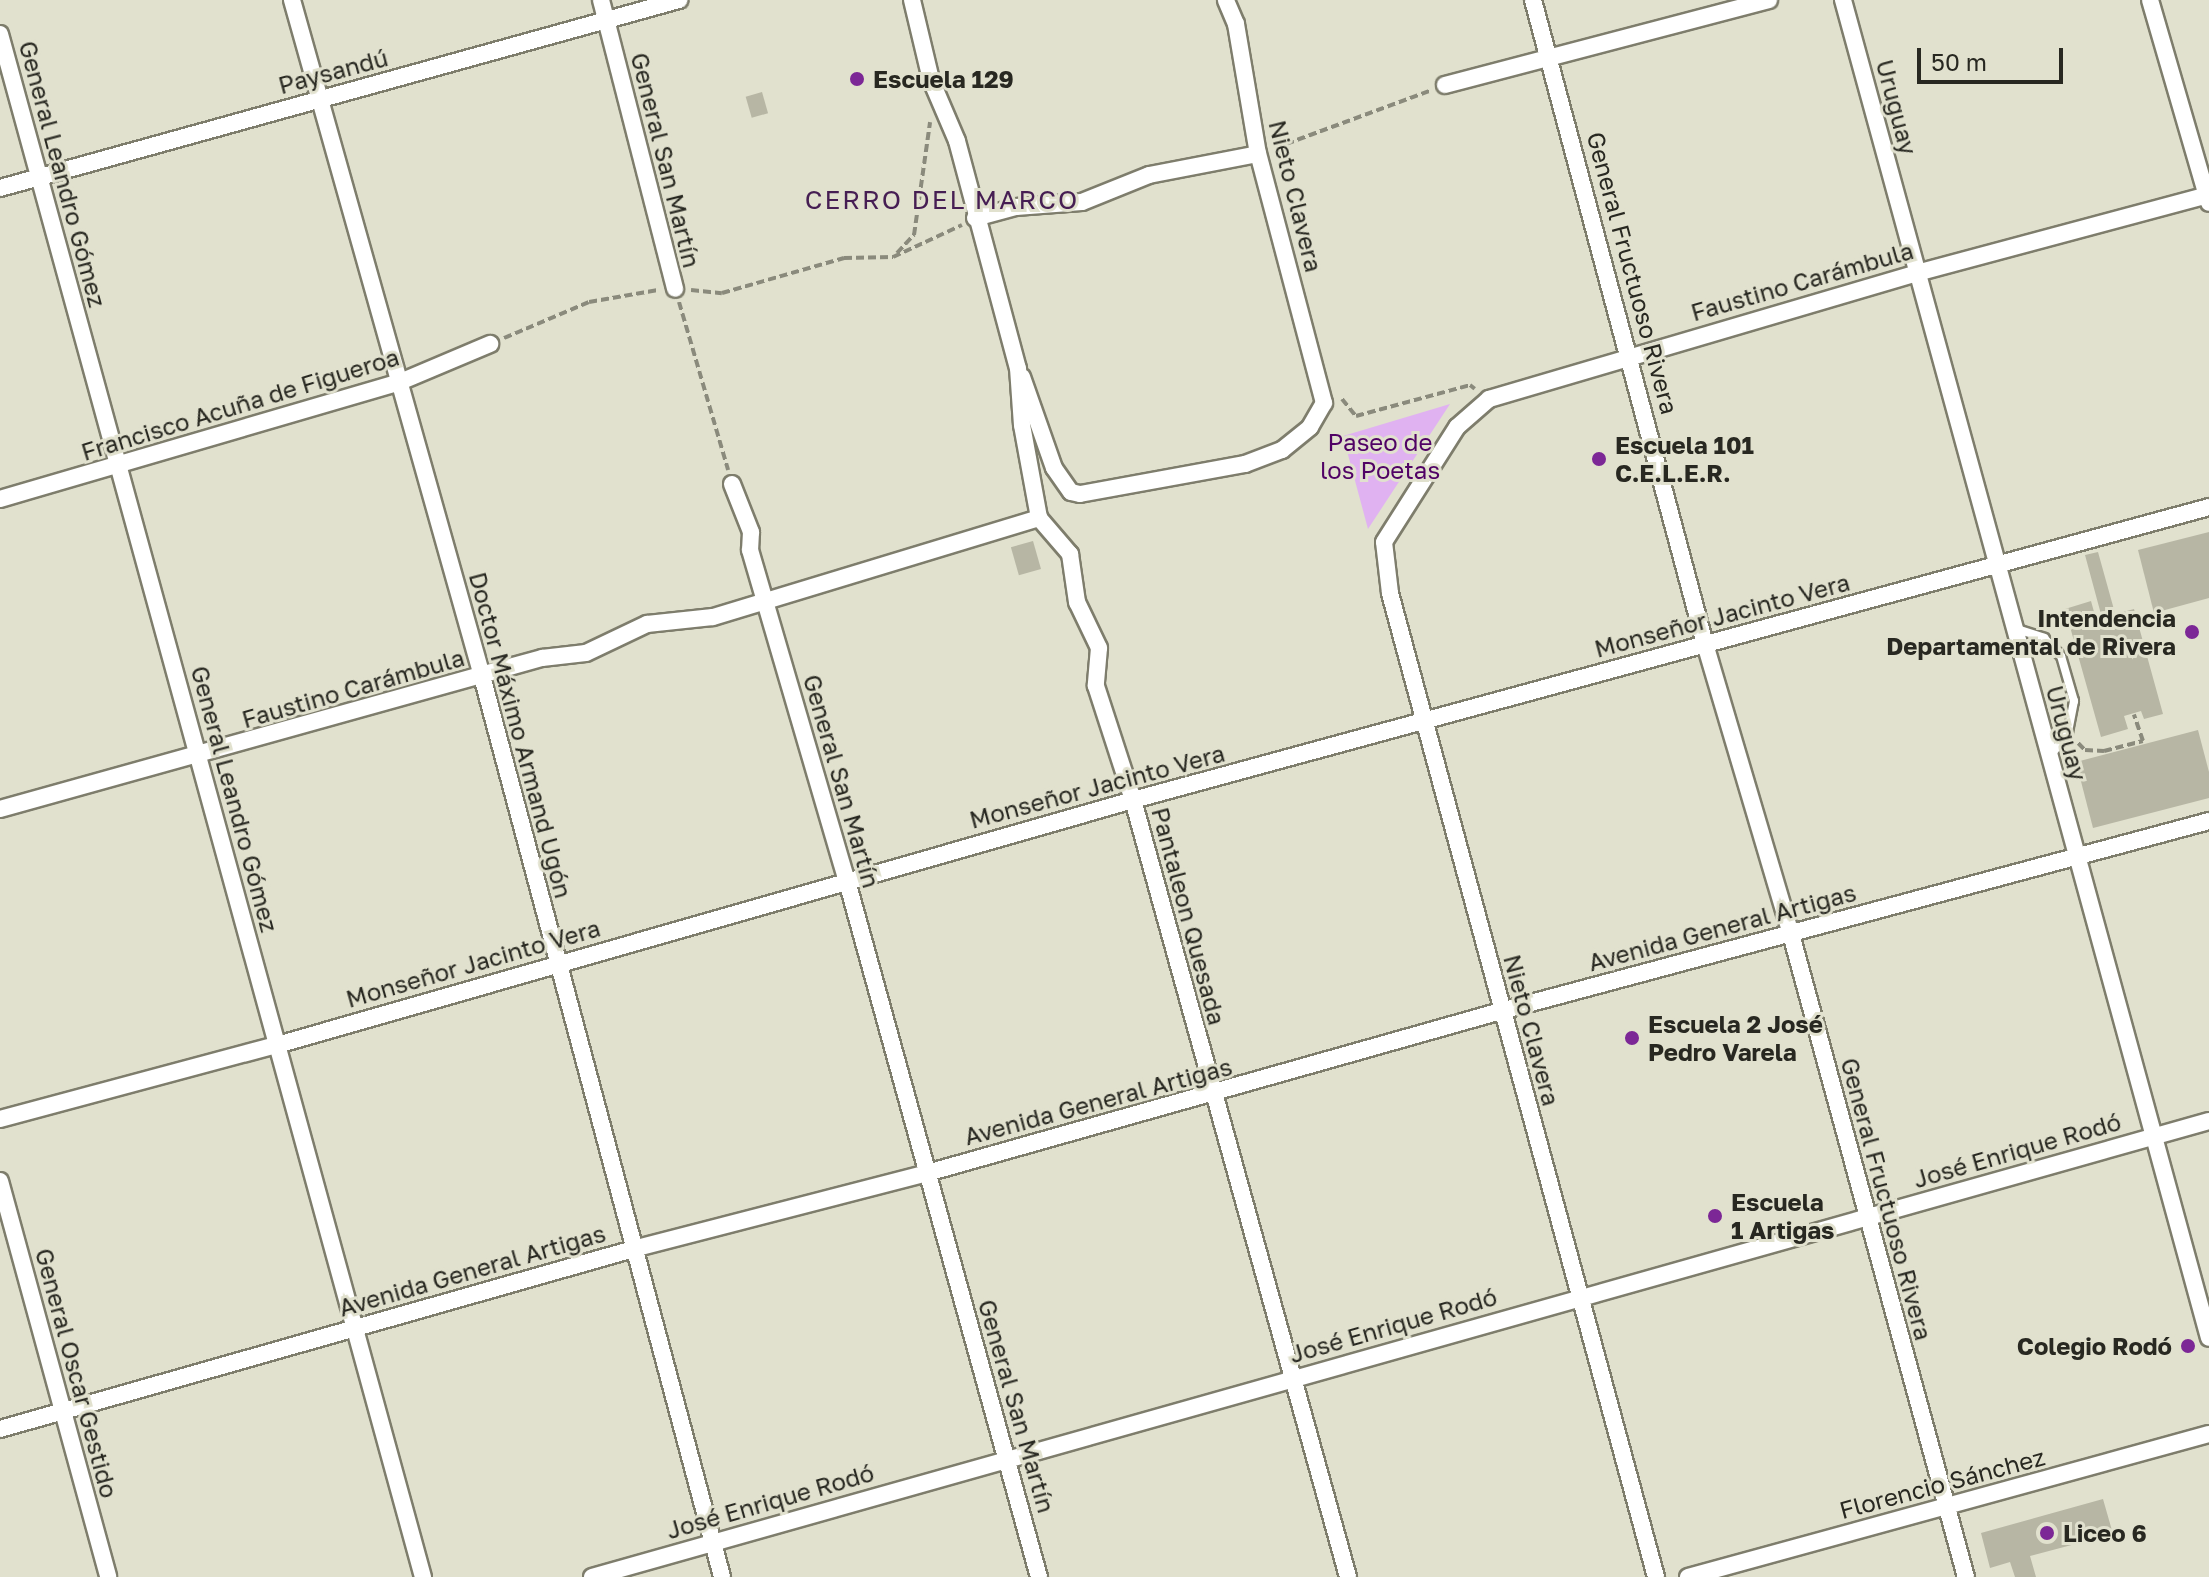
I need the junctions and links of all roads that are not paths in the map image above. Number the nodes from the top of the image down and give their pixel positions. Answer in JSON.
{"nodes":[{"id":1,"x":292,"y":0,"type":"edge"},
{"id":2,"x":601,"y":0,"type":"edge"},
{"id":3,"x":679,"y":0,"type":"edge"},
{"id":4,"x":912,"y":0,"type":"edge"},
{"id":5,"x":1226,"y":0,"type":"edge"},
{"id":6,"x":1533,"y":0,"type":"edge"},
{"id":7,"x":1769,"y":0,"type":"edge"},
{"id":8,"x":1843,"y":0,"type":"edge"},
{"id":9,"x":2150,"y":0,"type":"edge"},
{"id":10,"x":606,"y":20,"type":"junction"},
{"id":11,"x":0,"y":34,"type":"edge"},
{"id":12,"x":1548,"y":55,"type":"junction"},
{"id":13,"x":1445,"y":85,"type":"road end"},
{"id":14,"x":320,"y":99,"type":"junction"},
{"id":15,"x":1258,"y":154,"type":"junction"},
{"id":16,"x":39,"y":177,"type":"junction"},
{"id":17,"x":0,"y":188,"type":"edge"},
{"id":18,"x":2208,"y":198,"type":"edge"},
{"id":19,"x":975,"y":218,"type":"junction"},
{"id":20,"x":1917,"y":273,"type":"junction"},
{"id":21,"x":675,"y":289,"type":"road end"},
{"id":22,"x":490,"y":344,"type":"road end"},
{"id":23,"x":1631,"y":356,"type":"junction"},
{"id":24,"x":1018,"y":368,"type":"junction"},
{"id":25,"x":400,"y":382,"type":"junction"},
{"id":26,"x":119,"y":468,"type":"junction"},
{"id":27,"x":732,"y":484,"type":"road end"},
{"id":28,"x":1408,"y":498,"type":"joint"},
{"id":29,"x":0,"y":499,"type":"edge"},
{"id":30,"x":2209,"y":507,"type":"edge"},
{"id":31,"x":1039,"y":518,"type":"junction"},
{"id":32,"x":1996,"y":565,"type":"junction"},
{"id":33,"x":763,"y":599,"type":"junction"},
{"id":34,"x":2013,"y":627,"type":"junction"},
{"id":35,"x":1705,"y":644,"type":"junction"},
{"id":36,"x":482,"y":676,"type":"junction"},
{"id":37,"x":1425,"y":722,"type":"junction"},
{"id":38,"x":198,"y":756,"type":"junction"},
{"id":39,"x":2049,"y":757,"type":"junction"},
{"id":40,"x":1133,"y":800,"type":"junction"},
{"id":41,"x":0,"y":809,"type":"edge"},
{"id":42,"x":2209,"y":821,"type":"edge"},
{"id":43,"x":2076,"y":856,"type":"junction"},
{"id":44,"x":847,"y":881,"type":"junction"},
{"id":45,"x":1791,"y":934,"type":"junction"},
{"id":46,"x":558,"y":963,"type":"junction"},
{"id":47,"x":1501,"y":1011,"type":"junction"},
{"id":48,"x":277,"y":1045,"type":"junction"},
{"id":49,"x":1213,"y":1095,"type":"junction"},
{"id":50,"x":0,"y":1119,"type":"edge"},
{"id":51,"x":2209,"y":1121,"type":"edge"},
{"id":52,"x":2155,"y":1135,"type":"junction"},
{"id":53,"x":927,"y":1173,"type":"junction"},
{"id":54,"x":0,"y":1181,"type":"edge"},
{"id":55,"x":1867,"y":1218,"type":"junction"},
{"id":56,"x":637,"y":1248,"type":"junction"},
{"id":57,"x":1581,"y":1297,"type":"junction"},
{"id":58,"x":355,"y":1329,"type":"junction"},
{"id":59,"x":2209,"y":1338,"type":"edge"},
{"id":60,"x":1290,"y":1379,"type":"junction"},
{"id":61,"x":63,"y":1412,"type":"junction"},
{"id":62,"x":0,"y":1429,"type":"edge"},
{"id":63,"x":2209,"y":1434,"type":"edge"},
{"id":64,"x":1007,"y":1458,"type":"junction"},
{"id":65,"x":1947,"y":1507,"type":"junction"},
{"id":66,"x":713,"y":1543,"type":"junction"},
{"id":67,"x":108,"y":1577,"type":"edge"},
{"id":68,"x":423,"y":1577,"type":"edge"},
{"id":69,"x":592,"y":1577,"type":"edge"},
{"id":70,"x":722,"y":1577,"type":"edge"},
{"id":71,"x":1039,"y":1577,"type":"edge"},
{"id":72,"x":1348,"y":1577,"type":"edge"},
{"id":73,"x":1656,"y":1577,"type":"edge"},
{"id":74,"x":1688,"y":1577,"type":"edge"},
{"id":75,"x":1966,"y":1577,"type":"edge"}],
"edges":[{"from":1,"to":14,"type":"street","name":"Doctor Máximo Armand Ugón"},
{"from":2,"to":10,"type":"street","name":"General San Martín"},
{"from":3,"to":10,"type":"street","name":"Paysandú"},
{"from":4,"to":19,"type":"street"},
{"from":5,"to":15,"type":"street","name":"Nieto Clavera"},
{"from":6,"to":12,"type":"street","name":"General Fructuoso Rivera"},
{"from":7,"to":12,"type":"street"},
{"from":8,"to":20,"type":"street","name":"Uruguay"},
{"from":9,"to":18,"type":"street"},
{"from":10,"to":14,"type":"street","name":"Paysandú"},
{"from":10,"to":21,"type":"street","name":"General San Martín"},
{"from":11,"to":16,"type":"street","name":"General Leandro Gómez"},
{"from":12,"to":13,"type":"street"},
{"from":12,"to":23,"type":"street","name":"General Fructuoso Rivera"},
{"from":14,"to":16,"type":"street","name":"Paysandú"},
{"from":14,"to":25,"type":"street","name":"Doctor Máximo Armand Ugón"},
{"from":15,"to":19,"type":"street"},
{"from":15,"to":24,"type":"street","name":"Nieto Clavera"},
{"from":16,"to":17,"type":"street","name":"Paysandú"},
{"from":16,"to":26,"type":"street","name":"General Leandro Gómez"},
{"from":18,"to":20,"type":"street","name":"Faustino Carámbula"},
{"from":19,"to":24,"type":"street"},
{"from":20,"to":23,"type":"street","name":"Faustino Carámbula"},
{"from":20,"to":32,"type":"street","name":"Uruguay"},
{"from":22,"to":25,"type":"street","name":"Francisco Acuña de Figueroa"},
{"from":23,"to":28,"type":"street","name":"Faustino Carámbula"},
{"from":23,"to":35,"type":"street","name":"General Fructuoso Rivera"},
{"from":24,"to":31,"type":"street"},
{"from":25,"to":26,"type":"street","name":"Francisco Acuña de Figueroa"},
{"from":25,"to":36,"type":"street","name":"Doctor Máximo Armand Ugón"},
{"from":26,"to":29,"type":"street","name":"Francisco Acuña de Figueroa"},
{"from":26,"to":38,"type":"street","name":"General Leandro Gómez"},
{"from":27,"to":33,"type":"street","name":"General San Martín"},
{"from":28,"to":37,"type":"street","name":"Nieto Clavera"},
{"from":30,"to":32,"type":"street","name":"Monseñor Jacinto Vera"},
{"from":31,"to":33,"type":"street","name":"Faustino Carámbula"},
{"from":31,"to":40,"type":"street","name":"Pantaleon Quesada"},
{"from":32,"to":34,"type":"street","name":"Uruguay"},
{"from":32,"to":35,"type":"street","name":"Monseñor Jacinto Vera"},
{"from":33,"to":36,"type":"street","name":"Faustino Carámbula"},
{"from":33,"to":44,"type":"street","name":"General San Martín"},
{"from":34,"to":39,"type":"street","name":"Uruguay"},
{"from":34,"to":39,"type":"lane"},
{"from":35,"to":37,"type":"street","name":"Monseñor Jacinto Vera"},
{"from":35,"to":45,"type":"street","name":"General Fructuoso Rivera"},
{"from":36,"to":38,"type":"street","name":"Faustino Carámbula"},
{"from":36,"to":46,"type":"street","name":"Doctor Máximo Armand Ugón"},
{"from":37,"to":40,"type":"street","name":"Monseñor Jacinto Vera"},
{"from":37,"to":47,"type":"street","name":"Nieto Clavera"},
{"from":38,"to":41,"type":"street","name":"Faustino Carámbula"},
{"from":38,"to":48,"type":"street","name":"General Leandro Gómez"},
{"from":39,"to":43,"type":"street","name":"Uruguay"},
{"from":40,"to":44,"type":"street","name":"Monseñor Jacinto Vera"},
{"from":40,"to":49,"type":"street","name":"Pantaleon Quesada"},
{"from":42,"to":43,"type":"street","name":"Avenida General Artigas"},
{"from":43,"to":45,"type":"street","name":"Avenida General Artigas"},
{"from":43,"to":52,"type":"street","name":"Uruguay"},
{"from":44,"to":46,"type":"street","name":"Monseñor Jacinto Vera"},
{"from":44,"to":53,"type":"street","name":"General San Martín"},
{"from":45,"to":47,"type":"street","name":"Avenida General Artigas"},
{"from":45,"to":55,"type":"street","name":"General Fructuoso Rivera"},
{"from":46,"to":48,"type":"street","name":"Monseñor Jacinto Vera"},
{"from":46,"to":56,"type":"street","name":"Doctor Máximo Armand Ugón"},
{"from":47,"to":49,"type":"street","name":"Avenida General Artigas"},
{"from":47,"to":57,"type":"street","name":"Nieto Clavera"},
{"from":48,"to":50,"type":"street","name":"Monseñor Jacinto Vera"},
{"from":48,"to":58,"type":"street","name":"General Leandro Gómez"},
{"from":49,"to":53,"type":"street","name":"Avenida General Artigas"},
{"from":49,"to":60,"type":"street","name":"Pantaleon Quesada"},
{"from":51,"to":52,"type":"street","name":"José Enrique Rodó"},
{"from":52,"to":55,"type":"street","name":"José Enrique Rodó"},
{"from":52,"to":59,"type":"street","name":"Uruguay"},
{"from":53,"to":56,"type":"street","name":"Avenida General Artigas"},
{"from":53,"to":64,"type":"street","name":"General San Martín"},
{"from":54,"to":61,"type":"street","name":"General Oscar Gestido"},
{"from":55,"to":57,"type":"street","name":"José Enrique Rodó"},
{"from":55,"to":65,"type":"street","name":"General Fructuoso Rivera"},
{"from":56,"to":58,"type":"street","name":"Avenida General Artigas"},
{"from":56,"to":66,"type":"street","name":"Doctor Máximo Armand Ugón"},
{"from":57,"to":60,"type":"street","name":"José Enrique Rodó"},
{"from":57,"to":73,"type":"street","name":"Nieto Clavera"},
{"from":58,"to":61,"type":"street","name":"Avenida General Artigas"},
{"from":58,"to":68,"type":"street","name":"General Leandro Gómez"},
{"from":60,"to":64,"type":"street","name":"José Enrique Rodó"},
{"from":60,"to":72,"type":"street","name":"Pantaleon Quesada"},
{"from":61,"to":62,"type":"street","name":"Avenida General Artigas"},
{"from":61,"to":67,"type":"street","name":"General Oscar Gestido"},
{"from":63,"to":65,"type":"street","name":"Florencio Sánchez"},
{"from":64,"to":66,"type":"street","name":"José Enrique Rodó"},
{"from":64,"to":71,"type":"street","name":"General San Martín"},
{"from":65,"to":74,"type":"street","name":"Florencio Sánchez"},
{"from":65,"to":75,"type":"street","name":"General Fructuoso Rivera"},
{"from":66,"to":69,"type":"street","name":"José Enrique Rodó"},
{"from":66,"to":70,"type":"street","name":"Doctor Máximo Armand Ugón"}]}
